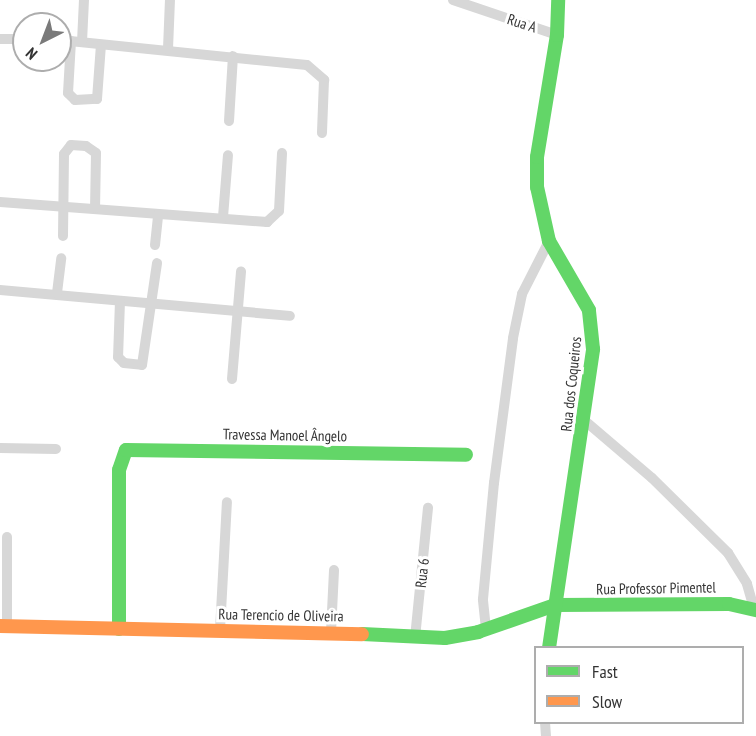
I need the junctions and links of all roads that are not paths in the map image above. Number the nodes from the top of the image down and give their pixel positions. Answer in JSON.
{"nodes":[{"id":1,"x":84,"y":0,"type":"edge"},
{"id":2,"x":170,"y":0,"type":"edge"},
{"id":3,"x":453,"y":0,"type":"edge"},
{"id":4,"x":558,"y":0,"type":"edge"},
{"id":5,"x":557,"y":35,"type":"junction"},
{"id":6,"x":72,"y":38,"type":"edge"},
{"id":7,"x":72,"y":41,"type":"edge"},
{"id":8,"x":102,"y":45,"type":"junction"},
{"id":9,"x":168,"y":49,"type":"junction"},
{"id":10,"x":233,"y":56,"type":"junction"},
{"id":11,"x":69,"y":72,"type":"edge"},
{"id":12,"x":229,"y":121,"type":"dead end"},
{"id":13,"x":322,"y":133,"type":"dead end"},
{"id":14,"x":282,"y":153,"type":"dead end"},
{"id":15,"x":228,"y":155,"type":"dead end"},
{"id":16,"x":0,"y":202,"type":"edge"},
{"id":17,"x":65,"y":206,"type":"junction"},
{"id":18,"x":95,"y":208,"type":"junction"},
{"id":19,"x":158,"y":214,"type":"junction"},
{"id":20,"x":223,"y":217,"type":"junction"},
{"id":21,"x":63,"y":236,"type":"dead end"},
{"id":22,"x":549,"y":241,"type":"junction"},
{"id":23,"x":155,"y":245,"type":"dead end"},
{"id":24,"x":61,"y":258,"type":"dead end"},
{"id":25,"x":157,"y":263,"type":"dead end"},
{"id":26,"x":241,"y":271,"type":"dead end"},
{"id":27,"x":0,"y":290,"type":"edge"},
{"id":28,"x":57,"y":293,"type":"junction"},
{"id":29,"x":120,"y":301,"type":"junction"},
{"id":30,"x":152,"y":305,"type":"junction"},
{"id":31,"x":238,"y":312,"type":"junction"},
{"id":32,"x":290,"y":316,"type":"dead end"},
{"id":33,"x":232,"y":379,"type":"dead end"},
{"id":34,"x":584,"y":420,"type":"junction"},
{"id":35,"x":0,"y":448,"type":"edge"},
{"id":36,"x":56,"y":449,"type":"dead end"},
{"id":37,"x":466,"y":455,"type":"dead end"},
{"id":38,"x":227,"y":502,"type":"dead end"},
{"id":39,"x":428,"y":508,"type":"dead end"},
{"id":40,"x":8,"y":537,"type":"dead end"},
{"id":41,"x":334,"y":570,"type":"dead end"},
{"id":42,"x":555,"y":605,"type":"junction"},
{"id":43,"x":755,"y":609,"type":"edge"},
{"id":44,"x":4,"y":626,"type":"edge"},
{"id":45,"x":119,"y":629,"type":"junction"},
{"id":46,"x":486,"y":629,"type":"junction"},
{"id":47,"x":220,"y":630,"type":"junction"},
{"id":48,"x":331,"y":632,"type":"junction"},
{"id":49,"x":415,"y":638,"type":"junction"},
{"id":50,"x":549,"y":646,"type":"edge"}],
"edges":[{"from":1,"to":6,"type":"street"},
{"from":2,"to":9,"type":"street"},
{"from":3,"to":5,"type":"street","name":"Rua A"},
{"from":4,"to":5,"type":"street","name":"Rua dos Coqueiros"},
{"from":5,"to":22,"type":"street","name":"Rua dos Coqueiros"},
{"from":7,"to":8,"type":"street"},
{"from":8,"to":9,"type":"street"},
{"from":8,"to":11,"type":"street"},
{"from":9,"to":10,"type":"street"},
{"from":10,"to":12,"type":"street"},
{"from":10,"to":13,"type":"street"},
{"from":14,"to":20,"type":"street"},
{"from":15,"to":20,"type":"street"},
{"from":16,"to":17,"type":"street"},
{"from":17,"to":18,"type":"street"},
{"from":17,"to":18,"type":"street"},
{"from":17,"to":21,"type":"street"},
{"from":18,"to":19,"type":"street"},
{"from":19,"to":20,"type":"street"},
{"from":19,"to":23,"type":"street"},
{"from":22,"to":34,"type":"street","name":"Rua dos Coqueiros"},
{"from":22,"to":46,"type":"street"},
{"from":24,"to":28,"type":"street"},
{"from":25,"to":30,"type":"street"},
{"from":26,"to":31,"type":"street"},
{"from":27,"to":28,"type":"street"},
{"from":28,"to":29,"type":"street"},
{"from":29,"to":30,"type":"street"},
{"from":29,"to":30,"type":"street"},
{"from":30,"to":31,"type":"street"},
{"from":31,"to":32,"type":"street"},
{"from":31,"to":33,"type":"street"},
{"from":34,"to":42,"type":"street","name":"Rua dos Coqueiros"},
{"from":34,"to":43,"type":"street"},
{"from":35,"to":36,"type":"street"},
{"from":37,"to":45,"type":"street","name":"Travessa Manoel Ângelo"},
{"from":38,"to":47,"type":"street"},
{"from":39,"to":49,"type":"street","name":"Rua 6"},
{"from":40,"to":44,"type":"street"},
{"from":41,"to":48,"type":"street"},
{"from":42,"to":43,"type":"street","name":"Rua Professor Pimentel"},
{"from":42,"to":46,"type":"street","name":"Rua Terencio de Oliveira"},
{"from":42,"to":50,"type":"street","name":"Rua dos Coqueiros"},
{"from":44,"to":45,"type":"street","name":"Rua Terencio de Oliveira"},
{"from":45,"to":47,"type":"street","name":"Rua Terencio de Oliveira"},
{"from":46,"to":49,"type":"street","name":"Rua Terencio de Oliveira"},
{"from":47,"to":48,"type":"street","name":"Rua Terencio de Oliveira"},
{"from":48,"to":49,"type":"street","name":"Rua Terencio de Oliveira"}]}
